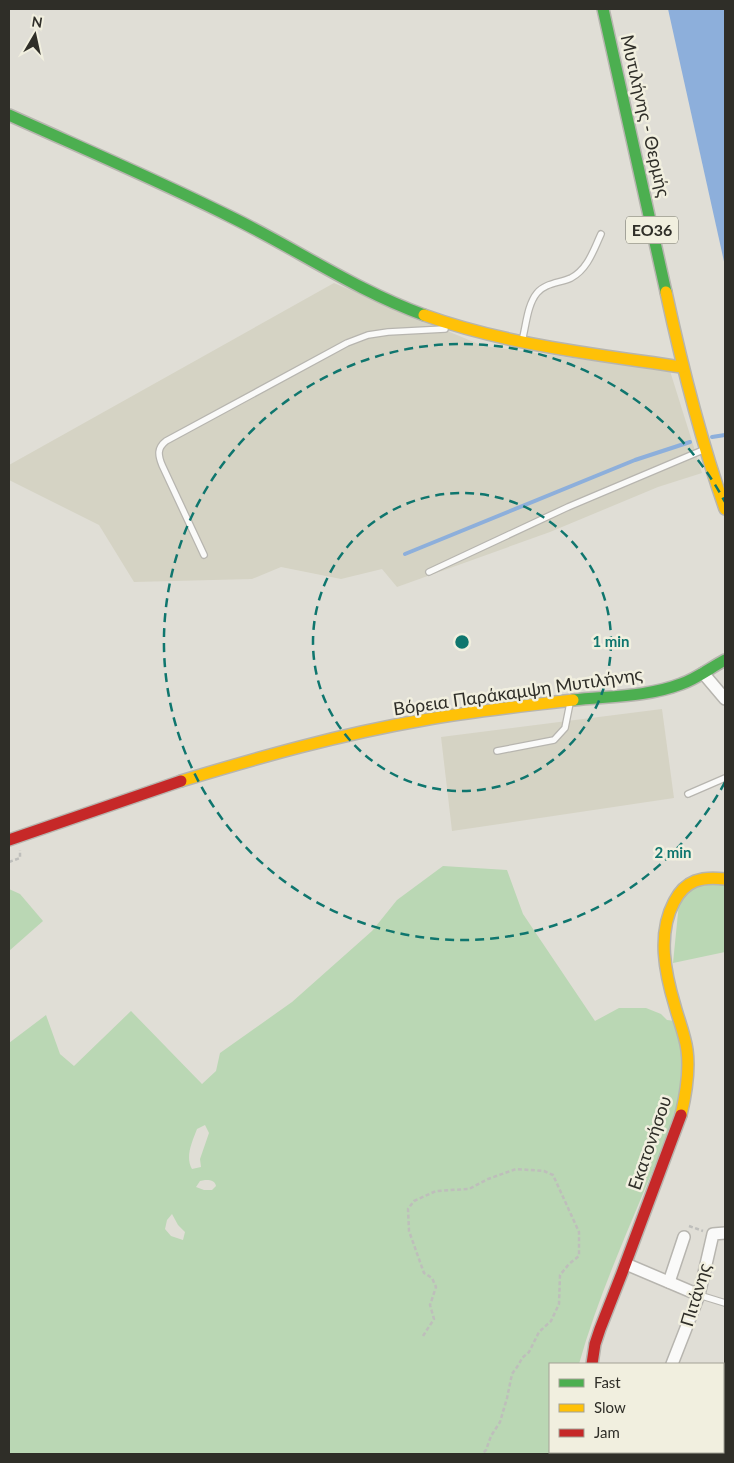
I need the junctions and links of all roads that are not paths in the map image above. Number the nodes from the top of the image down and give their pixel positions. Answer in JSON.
{"nodes":[{"id":1,"x":603,"y":9,"type":"edge"},
{"id":2,"x":9,"y":115,"type":"edge"},
{"id":3,"x":601,"y":234,"type":"dead end"},
{"id":4,"x":459,"y":328,"type":"junction"},
{"id":5,"x":522,"y":343,"type":"junction"},
{"id":6,"x":682,"y":367,"type":"junction"},
{"id":7,"x":705,"y":449,"type":"junction"},
{"id":8,"x":709,"y":464,"type":"junction"},
{"id":9,"x":725,"y":490,"type":"edge"},
{"id":10,"x":725,"y":509,"type":"edge"},
{"id":11,"x":204,"y":555,"type":"dead end"},
{"id":12,"x":429,"y":572,"type":"dead end"},
{"id":13,"x":725,"y":652,"type":"edge"},
{"id":14,"x":725,"y":660,"type":"edge"},
{"id":15,"x":714,"y":666,"type":"junction"},
{"id":16,"x":703,"y":673,"type":"junction"},
{"id":17,"x":725,"y":699,"type":"edge"},
{"id":18,"x":571,"y":701,"type":"junction"},
{"id":19,"x":497,"y":751,"type":"dead end"},
{"id":20,"x":725,"y":778,"type":"edge"},
{"id":21,"x":688,"y":794,"type":"dead end"},
{"id":22,"x":9,"y":840,"type":"edge"},
{"id":23,"x":725,"y":879,"type":"edge"},
{"id":24,"x":686,"y":1231,"type":"road end"},
{"id":25,"x":721,"y":1234,"type":"edge"},
{"id":26,"x":626,"y":1264,"type":"junction"},
{"id":27,"x":669,"y":1282,"type":"junction"},
{"id":28,"x":699,"y":1295,"type":"junction"},
{"id":29,"x":725,"y":1303,"type":"edge"},
{"id":30,"x":592,"y":1363,"type":"edge"},
{"id":31,"x":672,"y":1363,"type":"edge"}],
"edges":[{"from":1,"to":6,"type":"main road","name":"Μυτιλήνης - Θερμής","number":"ΕΟ36"},
{"from":2,"to":4,"type":"main road"},
{"from":3,"to":5,"type":"lane"},
{"from":4,"to":5,"type":"main road"},
{"from":4,"to":11,"type":"lane"},
{"from":5,"to":6,"type":"main road"},
{"from":6,"to":7,"type":"main road","name":"Μυτιλήνης - Θερμής","number":"ΕΟ36"},
{"from":7,"to":8,"type":"main road","name":"Μυτιλήνης - Θερμής","number":"ΕΟ36"},
{"from":7,"to":12,"type":"lane"},
{"from":8,"to":9,"type":"main road","name":"Μυτιλήνης - Θερμής","number":"ΕΟ36"},
{"from":8,"to":10,"type":"main road","name":"Μυτιλήνης - Θερμής","number":"ΕΟ36"},
{"from":13,"to":15,"type":"main road","name":"Βόρεια Παράκαμψη Μυτιλήνης"},
{"from":14,"to":15,"type":"main road","name":"Βόρεια Παράκαμψη Μυτιλήνης"},
{"from":15,"to":16,"type":"main road","name":"Βόρεια Παράκαμψη Μυτιλήνης"},
{"from":16,"to":17,"type":"street"},
{"from":16,"to":18,"type":"main road","name":"Βόρεια Παράκαμψη Μυτιλήνης"},
{"from":18,"to":19,"type":"lane"},
{"from":18,"to":22,"type":"main road","name":"Βόρεια Παράκαμψη Μυτιλήνης"},
{"from":20,"to":21,"type":"lane"},
{"from":23,"to":26,"type":"main road","name":"Εκατονήσου"},
{"from":24,"to":27,"type":"street"},
{"from":25,"to":28,"type":"street","name":"Πιτάνης"},
{"from":26,"to":27,"type":"street"},
{"from":26,"to":30,"type":"main road","name":"Εκατονήσου"},
{"from":27,"to":28,"type":"street"},
{"from":28,"to":29,"type":"lane"},
{"from":28,"to":31,"type":"street","name":"Πιτάνης"}]}
